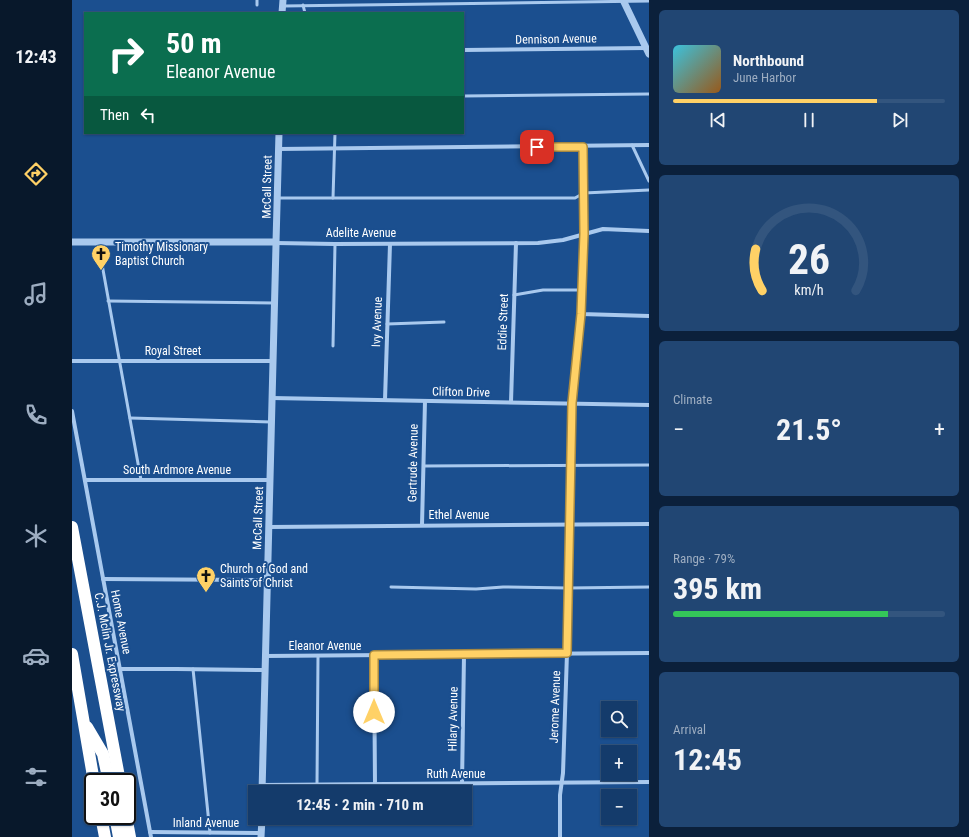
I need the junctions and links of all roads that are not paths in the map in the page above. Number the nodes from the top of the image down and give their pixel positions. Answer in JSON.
{"nodes":[{"id":1,"x":257,"y":0,"type":"edge"},
{"id":2,"x":623,"y":1,"type":"edge"},
{"id":3,"x":649,"y":1,"type":"edge"},
{"id":4,"x":257,"y":5,"type":"dead end"},
{"id":5,"x":303,"y":5,"type":"junction"},
{"id":6,"x":283,"y":6,"type":"edge"},
{"id":7,"x":305,"y":12,"type":"edge"},
{"id":8,"x":464,"y":50,"type":"edge"},
{"id":9,"x":648,"y":50,"type":"edge"},
{"id":10,"x":649,"y":94,"type":"edge"},
{"id":11,"x":464,"y":96,"type":"edge"},
{"id":12,"x":279,"y":134,"type":"edge"},
{"id":13,"x":335,"y":134,"type":"edge"},
{"id":14,"x":632,"y":145,"type":"junction"},
{"id":15,"x":649,"y":145,"type":"edge"},
{"id":16,"x":583,"y":147,"type":"junction"},
{"id":17,"x":335,"y":149,"type":"junction"},
{"id":18,"x":278,"y":150,"type":"junction"},
{"id":19,"x":649,"y":181,"type":"edge"},
{"id":20,"x":649,"y":190,"type":"edge"},
{"id":21,"x":584,"y":192,"type":"junction"},
{"id":22,"x":277,"y":198,"type":"junction"},
{"id":23,"x":333,"y":198,"type":"junction"},
{"id":24,"x":649,"y":231,"type":"edge"},
{"id":25,"x":584,"y":234,"type":"junction"},
{"id":26,"x":72,"y":242,"type":"edge"},
{"id":27,"x":98,"y":242,"type":"junction"},
{"id":28,"x":516,"y":243,"type":"junction"},
{"id":29,"x":276,"y":244,"type":"junction"},
{"id":30,"x":335,"y":244,"type":"junction"},
{"id":31,"x":390,"y":244,"type":"junction"},
{"id":32,"x":582,"y":290,"type":"junction"},
{"id":33,"x":514,"y":295,"type":"junction"},
{"id":34,"x":108,"y":301,"type":"junction"},
{"id":35,"x":275,"y":303,"type":"junction"},
{"id":36,"x":581,"y":314,"type":"junction"},
{"id":37,"x":649,"y":316,"type":"edge"},
{"id":38,"x":444,"y":322,"type":"dead end"},
{"id":39,"x":387,"y":324,"type":"junction"},
{"id":40,"x":333,"y":346,"type":"dead end"},
{"id":41,"x":72,"y":361,"type":"edge"},
{"id":42,"x":119,"y":361,"type":"junction"},
{"id":43,"x":273,"y":361,"type":"junction"},
{"id":44,"x":272,"y":398,"type":"junction"},
{"id":45,"x":385,"y":400,"type":"junction"},
{"id":46,"x":425,"y":401,"type":"junction"},
{"id":47,"x":511,"y":402,"type":"junction"},
{"id":48,"x":572,"y":403,"type":"junction"},
{"id":49,"x":649,"y":405,"type":"edge"},
{"id":50,"x":72,"y":411,"type":"edge"},
{"id":51,"x":130,"y":418,"type":"junction"},
{"id":52,"x":271,"y":422,"type":"junction"},
{"id":53,"x":649,"y":465,"type":"edge"},
{"id":54,"x":424,"y":466,"type":"junction"},
{"id":55,"x":571,"y":466,"type":"junction"},
{"id":56,"x":84,"y":480,"type":"junction"},
{"id":57,"x":141,"y":480,"type":"junction"},
{"id":58,"x":270,"y":480,"type":"junction"},
{"id":59,"x":570,"y":524,"type":"junction"},
{"id":60,"x":649,"y":524,"type":"edge"},
{"id":61,"x":422,"y":525,"type":"junction"},
{"id":62,"x":72,"y":527,"type":"edge"},
{"id":63,"x":268,"y":527,"type":"junction"},
{"id":64,"x":103,"y":579,"type":"junction"},
{"id":65,"x":267,"y":580,"type":"junction"},
{"id":66,"x":391,"y":587,"type":"dead end"},
{"id":67,"x":649,"y":587,"type":"edge"},
{"id":68,"x":568,"y":588,"type":"junction"},
{"id":69,"x":567,"y":653,"type":"junction"},
{"id":70,"x":649,"y":653,"type":"edge"},
{"id":71,"x":72,"y":654,"type":"edge"},
{"id":72,"x":374,"y":655,"type":"junction"},
{"id":73,"x":464,"y":655,"type":"junction"},
{"id":74,"x":265,"y":656,"type":"junction"},
{"id":75,"x":318,"y":656,"type":"junction"},
{"id":76,"x":120,"y":669,"type":"junction"},
{"id":77,"x":193,"y":669,"type":"junction"},
{"id":78,"x":265,"y":670,"type":"junction"},
{"id":79,"x":84,"y":723,"type":"junction"},
{"id":80,"x":92,"y":773,"type":"edge"},
{"id":81,"x":106,"y":773,"type":"edge"},
{"id":82,"x":118,"y":773,"type":"edge"},
{"id":83,"x":649,"y":782,"type":"edge"},
{"id":84,"x":561,"y":783,"type":"junction"},
{"id":85,"x":375,"y":784,"type":"junction"},
{"id":86,"x":462,"y":784,"type":"junction"},
{"id":87,"x":262,"y":785,"type":"edge"},
{"id":88,"x":317,"y":785,"type":"joint"},
{"id":89,"x":103,"y":825,"type":"edge"},
{"id":90,"x":116,"y":825,"type":"edge"},
{"id":91,"x":128,"y":825,"type":"edge"},
{"id":92,"x":262,"y":825,"type":"edge"},
{"id":93,"x":210,"y":833,"type":"junction"},
{"id":94,"x":151,"y":835,"type":"edge"},
{"id":95,"x":261,"y":835,"type":"edge"},
{"id":96,"x":105,"y":837,"type":"edge"},
{"id":97,"x":119,"y":837,"type":"edge"},
{"id":98,"x":130,"y":837,"type":"edge"},
{"id":99,"x":560,"y":837,"type":"edge"}],
"edges":[{"from":1,"to":4,"type":"lane"},
{"from":2,"to":3,"type":"lane"},
{"from":2,"to":5,"type":"lane"},
{"from":2,"to":9,"type":"street"},
{"from":5,"to":6,"type":"lane"},
{"from":5,"to":7,"type":"lane"},
{"from":8,"to":9,"type":"street","name":"Dennison Avenue"},
{"from":10,"to":11,"type":"lane"},
{"from":12,"to":18,"type":"street","name":"McCall Street"},
{"from":13,"to":17,"type":"lane"},
{"from":14,"to":15,"type":"street"},
{"from":14,"to":16,"type":"street"},
{"from":14,"to":19,"type":"lane"},
{"from":16,"to":17,"type":"street"},
{"from":16,"to":21,"type":"street","name":"Jerome Avenue"},
{"from":17,"to":18,"type":"street"},
{"from":17,"to":23,"type":"lane"},
{"from":18,"to":22,"type":"street","name":"McCall Street"},
{"from":20,"to":21,"type":"lane"},
{"from":21,"to":23,"type":"lane"},
{"from":21,"to":25,"type":"street","name":"Jerome Avenue"},
{"from":22,"to":23,"type":"lane"},
{"from":22,"to":29,"type":"street","name":"McCall Street"},
{"from":24,"to":25,"type":"street","name":"Adelite Avenue"},
{"from":25,"to":28,"type":"street","name":"Adelite Avenue"},
{"from":25,"to":32,"type":"street","name":"Jerome Avenue"},
{"from":26,"to":27,"type":"street","name":"Adelite Avenue"},
{"from":27,"to":29,"type":"street","name":"Adelite Avenue"},
{"from":27,"to":34,"type":"lane"},
{"from":28,"to":31,"type":"street","name":"Adelite Avenue"},
{"from":28,"to":33,"type":"street","name":"Eddie Street"},
{"from":29,"to":30,"type":"street","name":"Adelite Avenue"},
{"from":29,"to":35,"type":"street","name":"McCall Street"},
{"from":30,"to":31,"type":"street","name":"Adelite Avenue"},
{"from":30,"to":40,"type":"lane"},
{"from":31,"to":39,"type":"street","name":"Ivy Avenue"},
{"from":32,"to":33,"type":"lane"},
{"from":32,"to":36,"type":"street","name":"Jerome Avenue"},
{"from":33,"to":47,"type":"street","name":"Eddie Street"},
{"from":34,"to":35,"type":"lane"},
{"from":34,"to":42,"type":"lane"},
{"from":35,"to":43,"type":"street","name":"McCall Street"},
{"from":36,"to":37,"type":"street"},
{"from":36,"to":48,"type":"lane","name":"Jerome Avenue"},
{"from":38,"to":39,"type":"lane"},
{"from":39,"to":45,"type":"street","name":"Ivy Avenue"},
{"from":41,"to":42,"type":"street","name":"Royal Street"},
{"from":42,"to":43,"type":"street","name":"Royal Street"},
{"from":42,"to":51,"type":"lane"},
{"from":43,"to":44,"type":"street","name":"McCall Street"},
{"from":44,"to":45,"type":"street","name":"Clifton Drive"},
{"from":44,"to":52,"type":"street","name":"McCall Street"},
{"from":45,"to":46,"type":"street","name":"Clifton Drive"},
{"from":46,"to":47,"type":"street","name":"Clifton Drive"},
{"from":46,"to":54,"type":"street","name":"Gertrude Avenue"},
{"from":47,"to":48,"type":"street","name":"Clifton Drive"},
{"from":48,"to":49,"type":"street","name":"Clifton Drive"},
{"from":48,"to":55,"type":"street","name":"Jerome Avenue"},
{"from":50,"to":56,"type":"street","name":"Home Avenue"},
{"from":51,"to":52,"type":"lane"},
{"from":51,"to":57,"type":"lane"},
{"from":52,"to":58,"type":"street","name":"McCall Street"},
{"from":53,"to":55,"type":"lane"},
{"from":54,"to":55,"type":"lane"},
{"from":54,"to":61,"type":"street","name":"Gertrude Avenue"},
{"from":55,"to":59,"type":"street","name":"Jerome Avenue"},
{"from":56,"to":57,"type":"street","name":"South Ardmore Avenue"},
{"from":56,"to":64,"type":"street","name":"Home Avenue"},
{"from":57,"to":58,"type":"street","name":"South Ardmore Avenue"},
{"from":58,"to":63,"type":"street","name":"McCall Street"},
{"from":59,"to":60,"type":"street","name":"Ethel Avenue"},
{"from":59,"to":61,"type":"street","name":"Ethel Avenue"},
{"from":59,"to":68,"type":"street","name":"Jerome Avenue"},
{"from":61,"to":63,"type":"street","name":"Ethel Avenue"},
{"from":62,"to":82,"type":"highway","name":"C.J. Mclin Jr. Expressway"},
{"from":63,"to":65,"type":"street","name":"McCall Street"},
{"from":64,"to":65,"type":"street"},
{"from":64,"to":76,"type":"street","name":"Home Avenue"},
{"from":65,"to":74,"type":"street","name":"McCall Street"},
{"from":66,"to":68,"type":"lane"},
{"from":67,"to":68,"type":"lane"},
{"from":68,"to":69,"type":"street","name":"Jerome Avenue"},
{"from":69,"to":70,"type":"street","name":"Eleanor Avenue"},
{"from":69,"to":73,"type":"street","name":"Eleanor Avenue"},
{"from":69,"to":84,"type":"street","name":"Jerome Avenue"},
{"from":71,"to":79,"type":"highway"},
{"from":72,"to":73,"type":"street","name":"Eleanor Avenue"},
{"from":72,"to":75,"type":"street","name":"Eleanor Avenue"},
{"from":72,"to":85,"type":"street"},
{"from":73,"to":86,"type":"street","name":"Hilary Avenue"},
{"from":74,"to":75,"type":"street","name":"Eleanor Avenue"},
{"from":74,"to":78,"type":"street","name":"McCall Street"},
{"from":75,"to":88,"type":"lane"},
{"from":76,"to":77,"type":"street"},
{"from":76,"to":94,"type":"street","name":"Home Avenue"},
{"from":77,"to":78,"type":"street"},
{"from":77,"to":93,"type":"lane"},
{"from":78,"to":87,"type":"street","name":"McCall Street"},
{"from":79,"to":80,"type":"highway"},
{"from":79,"to":81,"type":"highway"},
{"from":83,"to":84,"type":"street","name":"Ruth Avenue"},
{"from":84,"to":86,"type":"street","name":"Ruth Avenue"},
{"from":84,"to":99,"type":"street","name":"Jerome Avenue"},
{"from":85,"to":86,"type":"street","name":"Ruth Avenue"},
{"from":85,"to":88,"type":"street","name":"Ruth Avenue"},
{"from":89,"to":96,"type":"highway"},
{"from":90,"to":97,"type":"highway"},
{"from":91,"to":98,"type":"highway"},
{"from":92,"to":95,"type":"street"},
{"from":93,"to":94,"type":"street","name":"Inland Avenue"},
{"from":93,"to":95,"type":"street","name":"Inland Avenue"}]}
